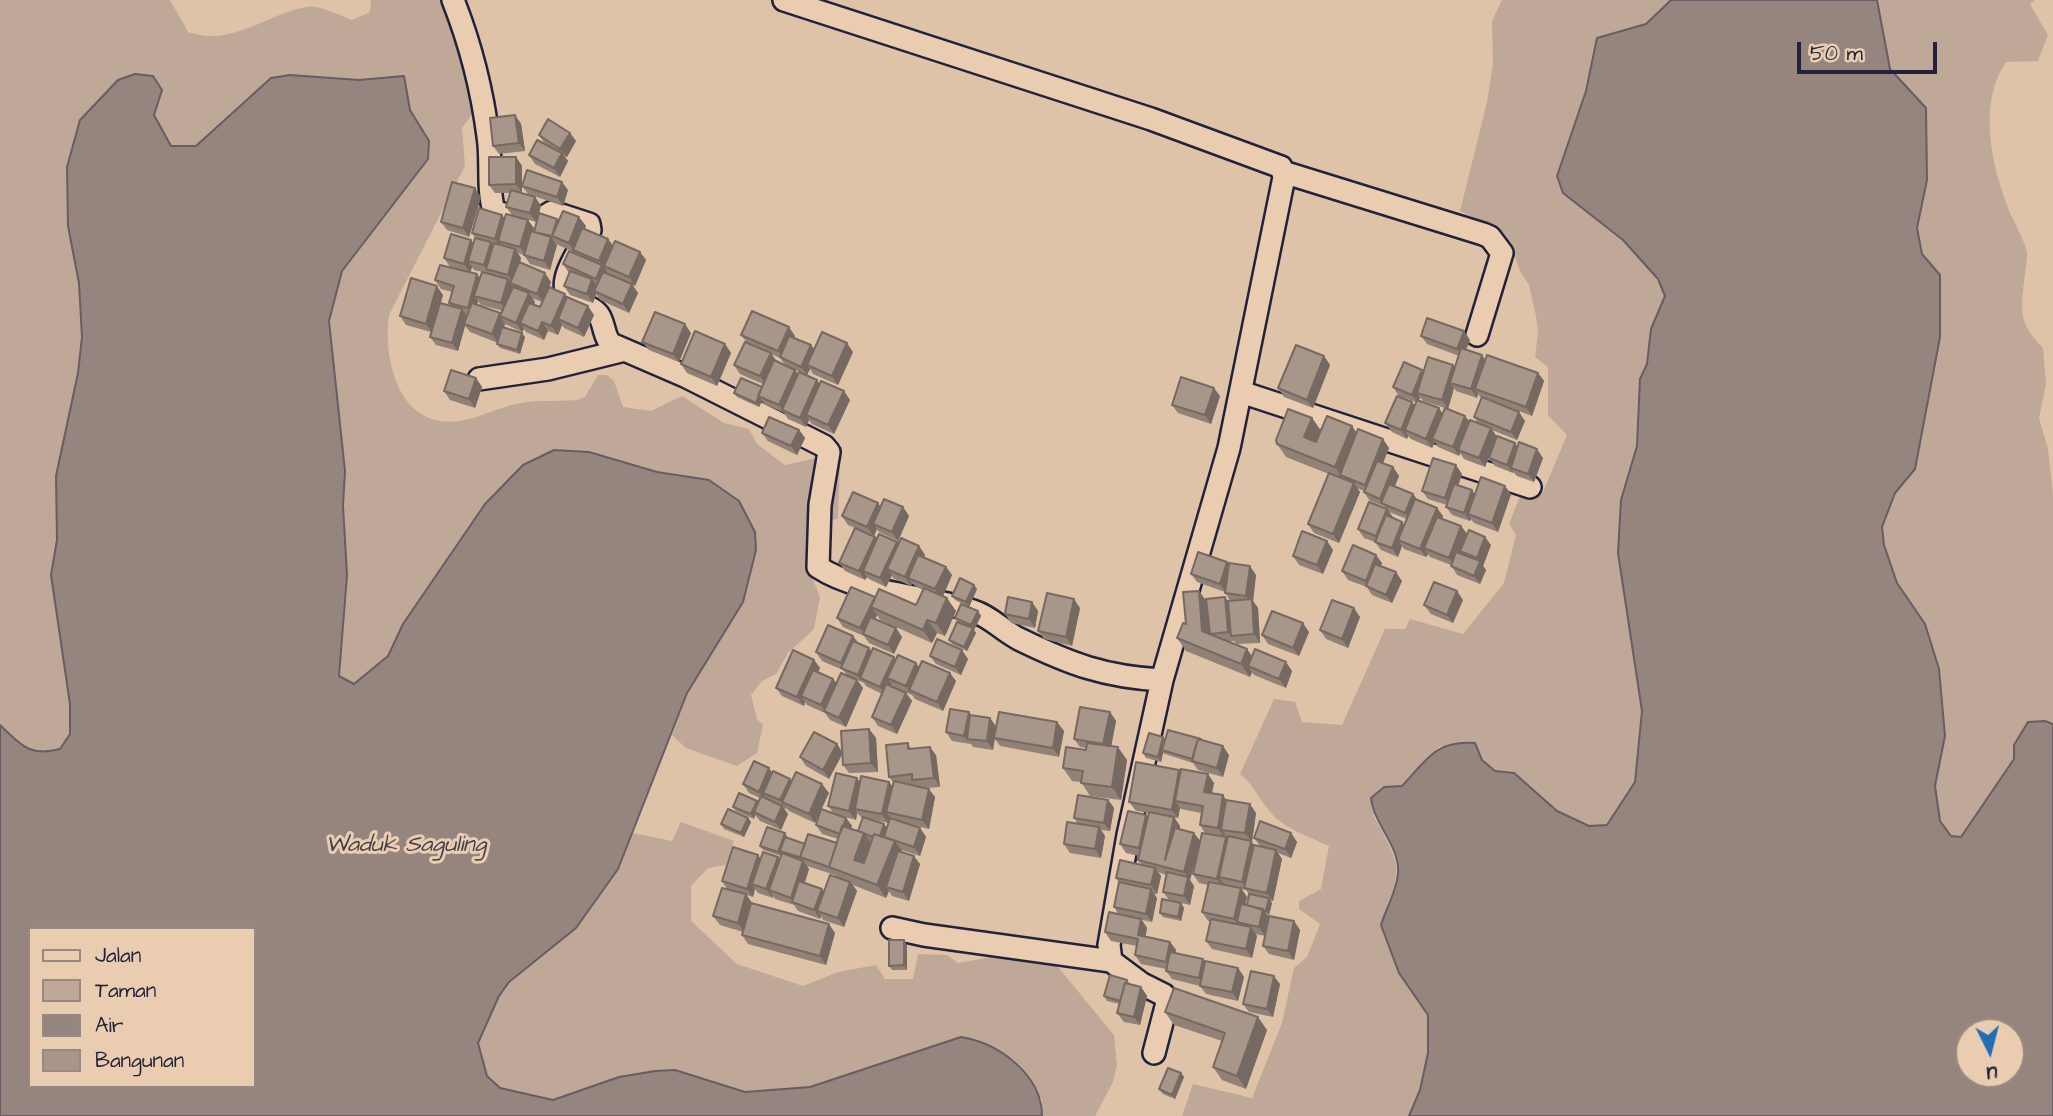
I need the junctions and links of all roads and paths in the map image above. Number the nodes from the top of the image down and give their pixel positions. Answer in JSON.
{"nodes":[{"id":1,"x":453,"y":0,"type":"edge"},
{"id":2,"x":784,"y":0,"type":"edge"},
{"id":3,"x":1283,"y":172,"type":"junction"},
{"id":4,"x":1477,"y":335,"type":"dead end"},
{"id":5,"x":625,"y":350,"type":"junction"},
{"id":6,"x":479,"y":379,"type":"edge"},
{"id":7,"x":1241,"y":392,"type":"junction"},
{"id":8,"x":1530,"y":486,"type":"dead end"},
{"id":9,"x":1162,"y":680,"type":"junction"},
{"id":10,"x":892,"y":928,"type":"dead end"},
{"id":11,"x":1111,"y":961,"type":"junction"},
{"id":12,"x":1154,"y":1053,"type":"dead end"}],
"edges":[{"from":1,"to":5,"type":"street"},
{"from":2,"to":3,"type":"street"},
{"from":3,"to":4,"type":"street"},
{"from":3,"to":7,"type":"street"},
{"from":5,"to":6,"type":"street"},
{"from":5,"to":9,"type":"street"},
{"from":7,"to":8,"type":"street"},
{"from":7,"to":9,"type":"street"},
{"from":9,"to":11,"type":"street"},
{"from":10,"to":11,"type":"street"},
{"from":11,"to":12,"type":"street"}]}
